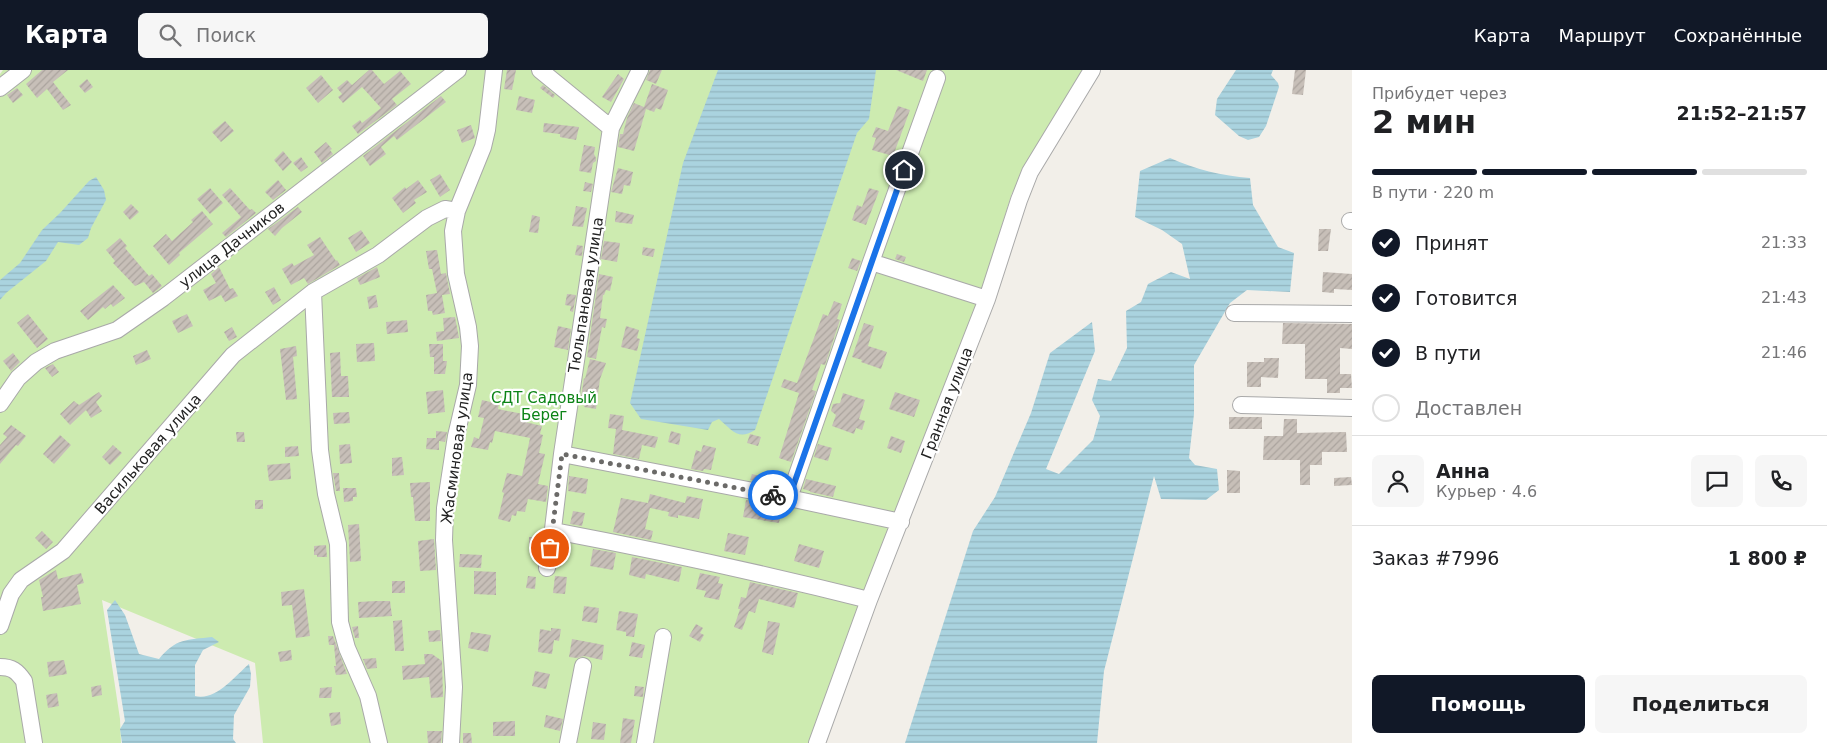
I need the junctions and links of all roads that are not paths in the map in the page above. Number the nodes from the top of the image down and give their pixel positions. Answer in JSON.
{"nodes":[{"id":1,"x":23,"y":70,"type":"edge"},
{"id":2,"x":458,"y":70,"type":"edge"},
{"id":3,"x":494,"y":70,"type":"edge"},
{"id":4,"x":540,"y":70,"type":"edge"},
{"id":5,"x":640,"y":70,"type":"edge"},
{"id":6,"x":1092,"y":70,"type":"edge"},
{"id":7,"x":937,"y":78,"type":"dead end"},
{"id":8,"x":0,"y":88,"type":"edge"},
{"id":9,"x":611,"y":128,"type":"junction"},
{"id":10,"x":457,"y":210,"type":"junction"},
{"id":11,"x":871,"y":262,"type":"junction"},
{"id":12,"x":313,"y":292,"type":"junction"},
{"id":13,"x":987,"y":299,"type":"junction"},
{"id":14,"x":1234,"y":312,"type":"dead end"},
{"id":15,"x":1352,"y":314,"type":"edge"},
{"id":16,"x":0,"y":404,"type":"edge"},
{"id":17,"x":1241,"y":405,"type":"dead end"},
{"id":18,"x":1352,"y":408,"type":"edge"},
{"id":19,"x":562,"y":454,"type":"junction"},
{"id":20,"x":789,"y":498,"type":"junction"},
{"id":21,"x":901,"y":522,"type":"junction"},
{"id":22,"x":553,"y":530,"type":"junction"},
{"id":23,"x":548,"y":568,"type":"dead end"},
{"id":24,"x":869,"y":600,"type":"junction"},
{"id":25,"x":0,"y":626,"type":"edge"},
{"id":26,"x":663,"y":637,"type":"dead end"},
{"id":27,"x":583,"y":666,"type":"dead end"},
{"id":28,"x":0,"y":667,"type":"edge"},
{"id":29,"x":34,"y":743,"type":"edge"},
{"id":30,"x":379,"y":743,"type":"edge"},
{"id":31,"x":451,"y":743,"type":"edge"},
{"id":32,"x":568,"y":743,"type":"edge"},
{"id":33,"x":645,"y":743,"type":"edge"},
{"id":34,"x":817,"y":743,"type":"edge"}],
"edges":[{"from":1,"to":8,"type":"street"},
{"from":2,"to":16,"type":"street","name":"улица Дачников"},
{"from":3,"to":10,"type":"street","name":"Жасминовая улица"},
{"from":4,"to":9,"type":"street"},
{"from":5,"to":9,"type":"street","name":"Тюльпановая улица"},
{"from":6,"to":13,"type":"street","name":"Гранная улица"},
{"from":7,"to":11,"type":"street"},
{"from":9,"to":19,"type":"street","name":"Тюльпановая улица"},
{"from":10,"to":12,"type":"street","name":"Васильковая улица"},
{"from":10,"to":31,"type":"street","name":"Жасминовая улица"},
{"from":11,"to":13,"type":"street"},
{"from":11,"to":20,"type":"street"},
{"from":12,"to":25,"type":"street","name":"Васильковая улица"},
{"from":12,"to":30,"type":"street"},
{"from":13,"to":21,"type":"street","name":"Гранная улица"},
{"from":14,"to":15,"type":"street"},
{"from":17,"to":18,"type":"street"},
{"from":19,"to":20,"type":"street"},
{"from":19,"to":22,"type":"street","name":"Тюльпановая улица"},
{"from":20,"to":21,"type":"street"},
{"from":21,"to":24,"type":"street","name":"Гранная улица"},
{"from":22,"to":23,"type":"street","name":"Тюльпановая улица"},
{"from":22,"to":24,"type":"street"},
{"from":24,"to":34,"type":"street","name":"Гранная улица"},
{"from":26,"to":33,"type":"street"},
{"from":27,"to":32,"type":"street"},
{"from":28,"to":29,"type":"street"}]}
